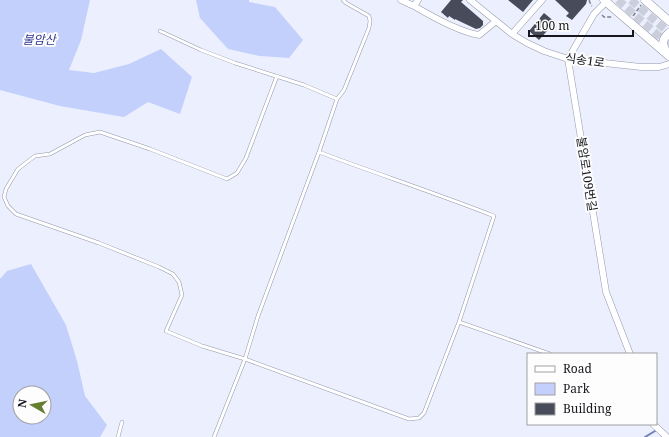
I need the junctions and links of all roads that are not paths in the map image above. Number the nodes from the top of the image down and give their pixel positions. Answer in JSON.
{"nodes":[{"id":1,"x":343,"y":0,"type":"edge"},
{"id":2,"x":401,"y":0,"type":"edge"},
{"id":3,"x":418,"y":0,"type":"edge"},
{"id":4,"x":470,"y":0,"type":"edge"},
{"id":5,"x":541,"y":0,"type":"edge"},
{"id":6,"x":606,"y":1,"type":"edge"},
{"id":7,"x":643,"y":3,"type":"edge"},
{"id":8,"x":414,"y":6,"type":"junction"},
{"id":9,"x":496,"y":21,"type":"junction"},
{"id":10,"x":669,"y":21,"type":"edge"},
{"id":11,"x":160,"y":31,"type":"dead end"},
{"id":12,"x":669,"y":33,"type":"edge"},
{"id":13,"x":512,"y":34,"type":"junction"},
{"id":14,"x":668,"y":55,"type":"edge"},
{"id":15,"x":568,"y":59,"type":"junction"},
{"id":16,"x":669,"y":64,"type":"edge"},
{"id":17,"x":277,"y":76,"type":"junction"},
{"id":18,"x":338,"y":99,"type":"junction"},
{"id":19,"x":319,"y":152,"type":"junction"},
{"id":20,"x":459,"y":322,"type":"junction"},
{"id":21,"x":547,"y":353,"type":"edge"},
{"id":22,"x":630,"y":353,"type":"edge"},
{"id":23,"x":245,"y":359,"type":"junction"},
{"id":24,"x":122,"y":422,"type":"dead end"},
{"id":25,"x":654,"y":425,"type":"edge"},
{"id":26,"x":118,"y":437,"type":"edge"},
{"id":27,"x":214,"y":437,"type":"edge"},
{"id":28,"x":667,"y":437,"type":"edge"}],
"edges":[{"from":1,"to":18,"type":"lane"},
{"from":2,"to":8,"type":"street"},
{"from":3,"to":8,"type":"street"},
{"from":4,"to":9,"type":"street","name":"식송1로"},
{"from":5,"to":13,"type":"street"},
{"from":6,"to":14,"type":"street"},
{"from":6,"to":15,"type":"street"},
{"from":7,"to":10,"type":"street"},
{"from":8,"to":9,"type":"street"},
{"from":9,"to":13,"type":"street","name":"식송1로"},
{"from":11,"to":17,"type":"lane"},
{"from":12,"to":14,"type":"street"},
{"from":13,"to":15,"type":"street","name":"식송1로"},
{"from":15,"to":16,"type":"street","name":"식송1로"},
{"from":15,"to":22,"type":"street","name":"불암로109번길"},
{"from":17,"to":18,"type":"lane"},
{"from":17,"to":23,"type":"lane"},
{"from":18,"to":19,"type":"lane"},
{"from":19,"to":20,"type":"lane"},
{"from":19,"to":23,"type":"lane"},
{"from":20,"to":21,"type":"lane"},
{"from":20,"to":23,"type":"lane"},
{"from":23,"to":27,"type":"lane"},
{"from":24,"to":26,"type":"lane"},
{"from":25,"to":28,"type":"street"}]}
